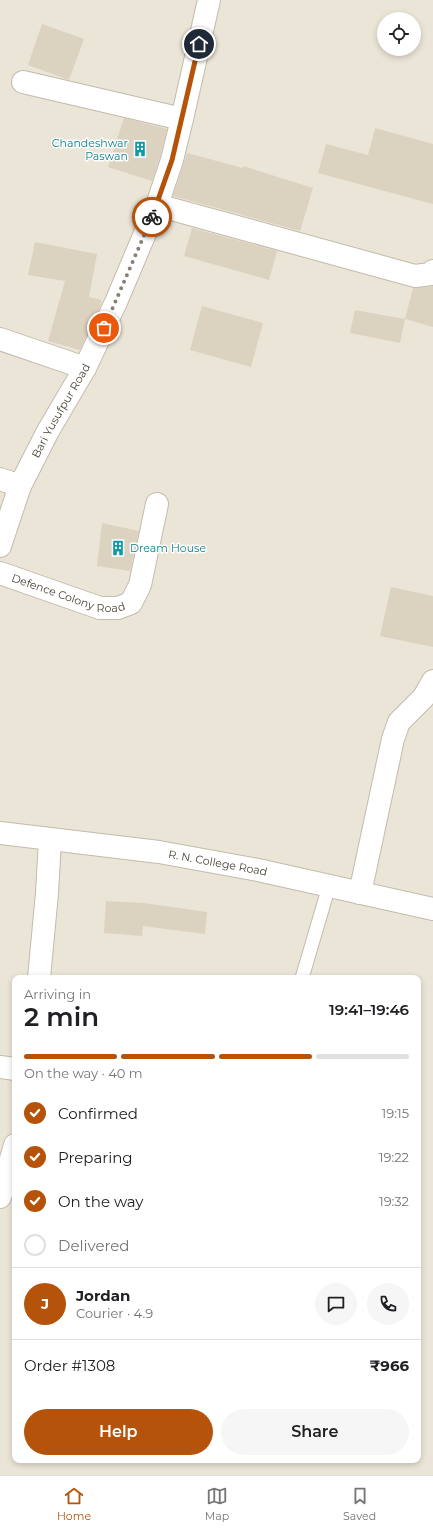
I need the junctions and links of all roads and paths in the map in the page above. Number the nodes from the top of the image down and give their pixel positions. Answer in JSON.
{"nodes":[{"id":1,"x":209,"y":0,"type":"edge"},
{"id":2,"x":23,"y":82,"type":"dead end"},
{"id":3,"x":182,"y":119,"type":"junction"},
{"id":4,"x":157,"y":205,"type":"junction"},
{"id":5,"x":433,"y":271,"type":"edge"},
{"id":6,"x":0,"y":339,"type":"edge"},
{"id":7,"x":86,"y":368,"type":"junction"},
{"id":8,"x":0,"y":479,"type":"edge"},
{"id":9,"x":20,"y":486,"type":"junction"},
{"id":10,"x":157,"y":504,"type":"dead end"},
{"id":11,"x":0,"y":546,"type":"edge"},
{"id":12,"x":0,"y":573,"type":"edge"},
{"id":13,"x":433,"y":681,"type":"edge"},
{"id":14,"x":0,"y":833,"type":"edge"},
{"id":15,"x":50,"y":840,"type":"junction"},
{"id":16,"x":329,"y":886,"type":"junction"},
{"id":17,"x":360,"y":893,"type":"junction"},
{"id":18,"x":433,"y":909,"type":"edge"},
{"id":19,"x":39,"y":975,"type":"edge"},
{"id":20,"x":303,"y":975,"type":"edge"},
{"id":21,"x":0,"y":1067,"type":"edge"},
{"id":22,"x":12,"y":1069,"type":"edge"},
{"id":23,"x":12,"y":1155,"type":"edge"},
{"id":24,"x":0,"y":1197,"type":"edge"}],
"edges":[{"from":1,"to":3,"type":"street","name":"Bari Yusufpur Road"},
{"from":2,"to":3,"type":"street"},
{"from":3,"to":4,"type":"street","name":"Bari Yusufpur Road"},
{"from":4,"to":5,"type":"street"},
{"from":4,"to":7,"type":"street","name":"Bari Yusufpur Road"},
{"from":6,"to":7,"type":"street"},
{"from":7,"to":9,"type":"street","name":"Bari Yusufpur Road"},
{"from":8,"to":9,"type":"street"},
{"from":9,"to":11,"type":"street","name":"Bari Yusufpur Road"},
{"from":10,"to":12,"type":"street","name":"Defence Colony Road"},
{"from":13,"to":17,"type":"street"},
{"from":14,"to":15,"type":"street","name":"R. N. College Road"},
{"from":15,"to":16,"type":"street","name":"R. N. College Road"},
{"from":15,"to":19,"type":"street"},
{"from":16,"to":17,"type":"street","name":"R. N. College Road"},
{"from":16,"to":20,"type":"lane"},
{"from":17,"to":18,"type":"street","name":"R. N. College Road"},
{"from":21,"to":22,"type":"street"},
{"from":23,"to":24,"type":"street"}]}
